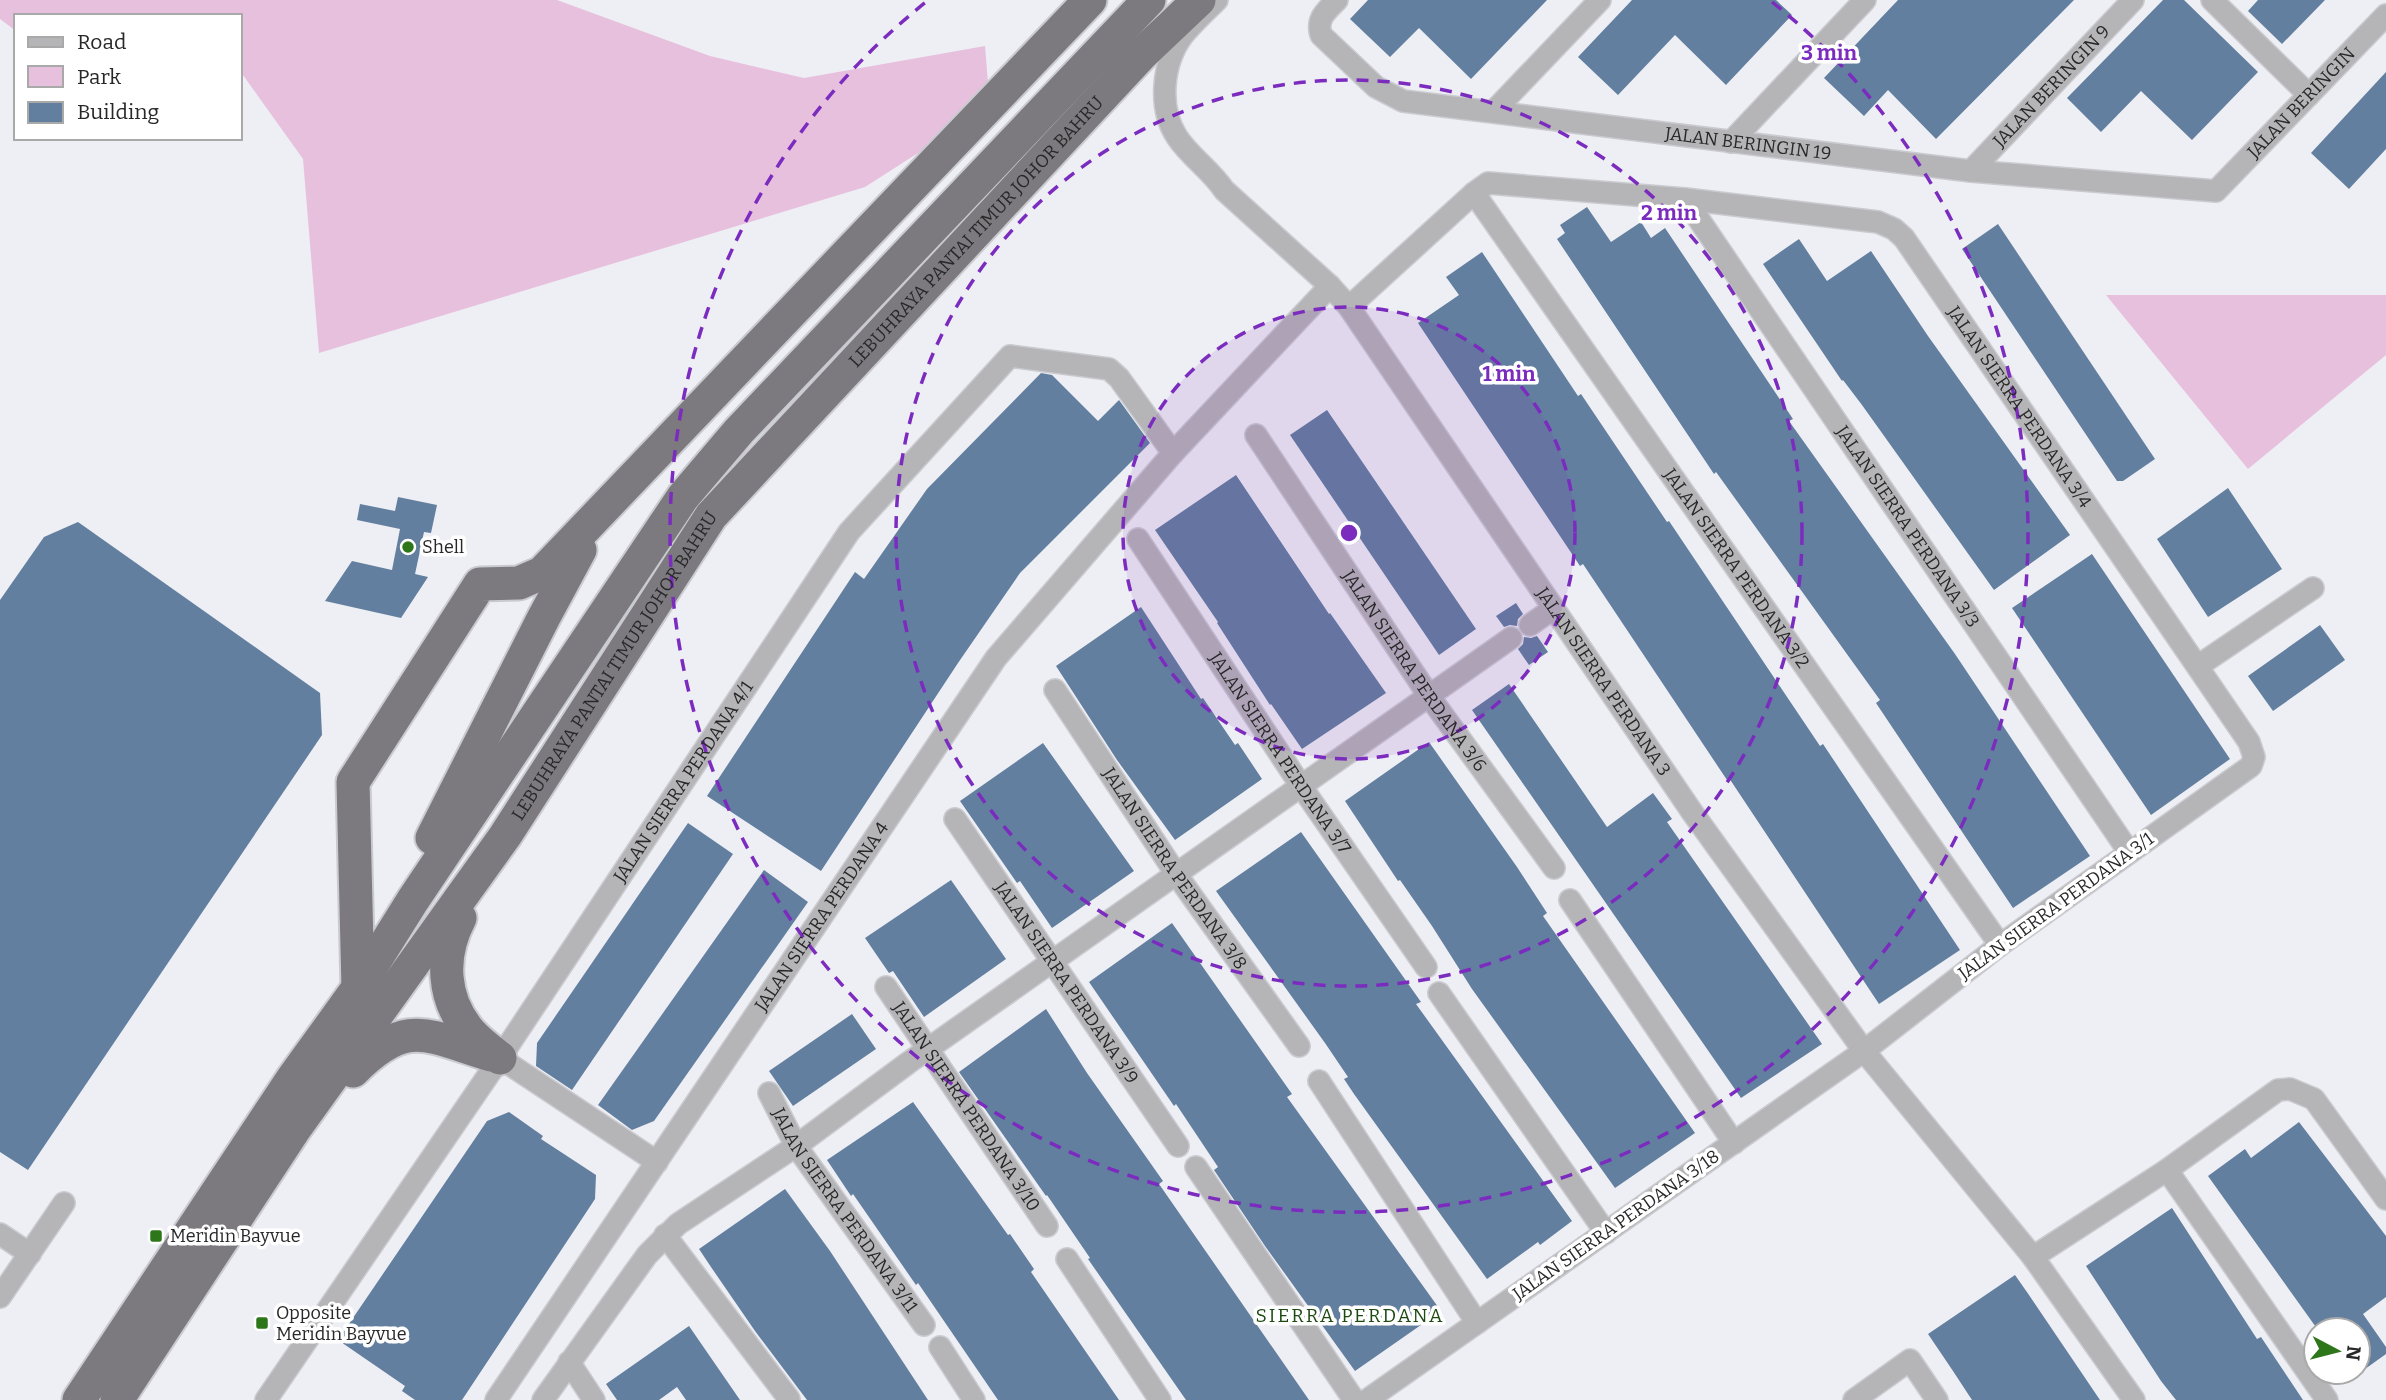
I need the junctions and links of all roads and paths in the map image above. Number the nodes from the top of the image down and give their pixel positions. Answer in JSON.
{"nodes":[{"id":1,"x":1090,"y":0,"type":"edge"},
{"id":2,"x":1149,"y":0,"type":"edge"},
{"id":3,"x":1199,"y":0,"type":"edge"},
{"id":4,"x":1217,"y":0,"type":"edge"},
{"id":5,"x":1337,"y":0,"type":"edge"},
{"id":6,"x":1600,"y":0,"type":"edge"},
{"id":7,"x":1865,"y":0,"type":"edge"},
{"id":8,"x":2133,"y":0,"type":"edge"},
{"id":9,"x":2212,"y":0,"type":"edge"},
{"id":10,"x":2386,"y":15,"type":"edge"},
{"id":11,"x":2309,"y":95,"type":"junction"},
{"id":12,"x":1494,"y":111,"type":"junction"},
{"id":13,"x":1731,"y":142,"type":"junction"},
{"id":14,"x":1971,"y":171,"type":"junction"},
{"id":15,"x":2216,"y":191,"type":"joint"},
{"id":16,"x":1474,"y":193,"type":"junction"},
{"id":17,"x":1685,"y":199,"type":"junction"},
{"id":18,"x":1330,"y":286,"type":"junction"},
{"id":19,"x":1349,"y":307,"type":"junction"},
{"id":20,"x":1255,"y":435,"type":"dead end"},
{"id":21,"x":1173,"y":453,"type":"junction"},
{"id":22,"x":600,"y":514,"type":"junction"},
{"id":23,"x":1138,"y":539,"type":"dead end"},
{"id":24,"x":2313,"y":588,"type":"dead end"},
{"id":25,"x":1554,"y":608,"type":"junction"},
{"id":26,"x":1530,"y":625,"type":"dead end"},
{"id":27,"x":1511,"y":638,"type":"dead end"},
{"id":28,"x":2198,"y":666,"type":"junction"},
{"id":29,"x":1055,"y":690,"type":"dead end"},
{"id":30,"x":1429,"y":696,"type":"junction"},
{"id":31,"x":2251,"y":766,"type":"joint"},
{"id":32,"x":1301,"y":786,"type":"junction"},
{"id":33,"x":956,"y":819,"type":"dead end"},
{"id":34,"x":505,"y":836,"type":"junction"},
{"id":35,"x":2129,"y":852,"type":"junction"},
{"id":36,"x":1554,"y":868,"type":"dead end"},
{"id":37,"x":1176,"y":874,"type":"junction"},
{"id":38,"x":1570,"y":900,"type":"dead end"},
{"id":39,"x":2000,"y":945,"type":"junction"},
{"id":40,"x":1052,"y":962,"type":"junction"},
{"id":41,"x":1426,"y":967,"type":"dead end"},
{"id":42,"x":886,"y":987,"type":"dead end"},
{"id":43,"x":358,"y":988,"type":"junction"},
{"id":44,"x":1439,"y":993,"type":"dead end"},
{"id":45,"x":1299,"y":1046,"type":"dead end"},
{"id":46,"x":928,"y":1049,"type":"junction"},
{"id":47,"x":1864,"y":1051,"type":"junction"},
{"id":48,"x":500,"y":1058,"type":"junction"},
{"id":49,"x":1319,"y":1081,"type":"dead end"},
{"id":50,"x":769,"y":1093,"type":"dead end"},
{"id":51,"x":294,"y":1130,"type":"junction"},
{"id":52,"x":1734,"y":1143,"type":"junction"},
{"id":53,"x":796,"y":1146,"type":"junction"},
{"id":54,"x":1178,"y":1146,"type":"dead end"},
{"id":55,"x":657,"y":1162,"type":"junction"},
{"id":56,"x":1196,"y":1167,"type":"dead end"},
{"id":57,"x":2167,"y":1170,"type":"junction"},
{"id":58,"x":2386,"y":1199,"type":"edge"},
{"id":59,"x":64,"y":1203,"type":"dead end"},
{"id":60,"x":1047,"y":1226,"type":"dead end"},
{"id":61,"x":1606,"y":1233,"type":"junction"},
{"id":62,"x":0,"y":1234,"type":"edge"},
{"id":63,"x":666,"y":1235,"type":"junction"},
{"id":64,"x":30,"y":1254,"type":"junction"},
{"id":65,"x":2034,"y":1256,"type":"junction"},
{"id":66,"x":1067,"y":1259,"type":"dead end"},
{"id":67,"x":0,"y":1297,"type":"edge"},
{"id":68,"x":1477,"y":1323,"type":"junction"},
{"id":69,"x":924,"y":1325,"type":"dead end"},
{"id":70,"x":940,"y":1347,"type":"dead end"},
{"id":71,"x":569,"y":1362,"type":"junction"},
{"id":72,"x":789,"y":1399,"type":"edge"},
{"id":73,"x":79,"y":1400,"type":"edge"},
{"id":74,"x":117,"y":1400,"type":"edge"},
{"id":75,"x":266,"y":1400,"type":"edge"},
{"id":76,"x":496,"y":1400,"type":"edge"},
{"id":77,"x":543,"y":1400,"type":"edge"},
{"id":78,"x":594,"y":1400,"type":"edge"},
{"id":79,"x":974,"y":1400,"type":"edge"},
{"id":80,"x":1160,"y":1400,"type":"edge"},
{"id":81,"x":1354,"y":1400,"type":"edge"},
{"id":82,"x":1367,"y":1400,"type":"edge"},
{"id":83,"x":1854,"y":1400,"type":"edge"},
{"id":84,"x":1937,"y":1400,"type":"edge"},
{"id":85,"x":2134,"y":1400,"type":"edge"},
{"id":86,"x":2327,"y":1400,"type":"edge"}],
"edges":[{"from":1,"to":22,"type":"highway"},
{"from":2,"to":43,"type":"highway","name":"LEBUHRAYA PANTAI TIMUR JOHOR BAHRU"},
{"from":3,"to":34,"type":"highway","name":"LEBUHRAYA PANTAI TIMUR JOHOR BAHRU"},
{"from":4,"to":18,"type":"street","name":"JALAN SIERRA PERDANA 3"},
{"from":5,"to":12,"type":"street","name":"JALAN BERINGIN 19"},
{"from":6,"to":12,"type":"street"},
{"from":7,"to":13,"type":"street"},
{"from":8,"to":14,"type":"street","name":"JALAN BERINGIN 9"},
{"from":9,"to":11,"type":"street"},
{"from":10,"to":11,"type":"street","name":"JALAN BERINGIN"},
{"from":11,"to":15,"type":"street","name":"JALAN BERINGIN"},
{"from":12,"to":13,"type":"street","name":"JALAN BERINGIN 19"},
{"from":13,"to":14,"type":"street","name":"JALAN BERINGIN 19"},
{"from":14,"to":15,"type":"street","name":"JALAN BERINGIN 19"},
{"from":16,"to":17,"type":"street","name":"JALAN SIERRA PERDANA 3/4"},
{"from":16,"to":19,"type":"street"},
{"from":16,"to":39,"type":"street","name":"JALAN SIERRA PERDANA 3/2"},
{"from":17,"to":28,"type":"street","name":"JALAN SIERRA PERDANA 3/4"},
{"from":17,"to":35,"type":"street","name":"JALAN SIERRA PERDANA 3/3"},
{"from":18,"to":19,"type":"street","name":"JALAN SIERRA PERDANA 3"},
{"from":18,"to":21,"type":"street","name":"JALAN SIERRA PERDANA 4"},
{"from":19,"to":25,"type":"street","name":"JALAN SIERRA PERDANA 3"},
{"from":20,"to":30,"type":"street","name":"JALAN SIERRA PERDANA 3/6"},
{"from":21,"to":48,"type":"street","name":"JALAN SIERRA PERDANA 4/1"},
{"from":21,"to":55,"type":"street","name":"JALAN SIERRA PERDANA 4"},
{"from":22,"to":43,"type":"highway"},
{"from":22,"to":43,"type":"highway"},
{"from":23,"to":32,"type":"street","name":"JALAN SIERRA PERDANA 3/7"},
{"from":24,"to":28,"type":"street"},
{"from":25,"to":26,"type":"street"},
{"from":25,"to":47,"type":"street","name":"JALAN SIERRA PERDANA 3"},
{"from":27,"to":30,"type":"street"},
{"from":28,"to":31,"type":"street","name":"JALAN SIERRA PERDANA 3/4"},
{"from":29,"to":37,"type":"street","name":"JALAN SIERRA PERDANA 3/8"},
{"from":30,"to":32,"type":"street"},
{"from":30,"to":36,"type":"street","name":"JALAN SIERRA PERDANA 3/6"},
{"from":31,"to":35,"type":"street","name":"JALAN SIERRA PERDANA 3/1"},
{"from":32,"to":37,"type":"street"},
{"from":32,"to":41,"type":"street","name":"JALAN SIERRA PERDANA 3/7"},
{"from":33,"to":40,"type":"street","name":"JALAN SIERRA PERDANA 3/9"},
{"from":34,"to":48,"type":"highway"},
{"from":34,"to":51,"type":"highway","name":"LEBUHRAYA PANTAI TIMUR JOHOR BAHRU"},
{"from":35,"to":39,"type":"street","name":"JALAN SIERRA PERDANA 3/1"},
{"from":37,"to":40,"type":"street"},
{"from":37,"to":45,"type":"street","name":"JALAN SIERRA PERDANA 3/8"},
{"from":38,"to":52,"type":"street"},
{"from":39,"to":47,"type":"street","name":"JALAN SIERRA PERDANA 3/1"},
{"from":40,"to":46,"type":"street"},
{"from":40,"to":54,"type":"street","name":"JALAN SIERRA PERDANA 3/9"},
{"from":42,"to":46,"type":"street","name":"JALAN SIERRA PERDANA 3/10"},
{"from":43,"to":73,"type":"highway","name":"LEBUHRAYA PANTAI TIMUR JOHOR BAHRU"},
{"from":44,"to":61,"type":"street"},
{"from":46,"to":53,"type":"street"},
{"from":46,"to":60,"type":"street","name":"JALAN SIERRA PERDANA 3/10"},
{"from":47,"to":52,"type":"street","name":"JALAN SIERRA PERDANA 3/18"},
{"from":47,"to":65,"type":"street","name":"JALAN SIERRA PERDANA 3"},
{"from":48,"to":51,"type":"highway"},
{"from":48,"to":55,"type":"street"},
{"from":48,"to":75,"type":"street","name":"JALAN SIERRA PERDANA 4/1"},
{"from":49,"to":68,"type":"street"},
{"from":50,"to":53,"type":"street","name":"JALAN SIERRA PERDANA 3/11"},
{"from":51,"to":74,"type":"highway","name":"LEBUHRAYA PANTAI TIMUR JOHOR BAHRU"},
{"from":52,"to":61,"type":"street","name":"JALAN SIERRA PERDANA 3/18"},
{"from":53,"to":63,"type":"street"},
{"from":53,"to":69,"type":"street","name":"JALAN SIERRA PERDANA 3/11"},
{"from":55,"to":76,"type":"street","name":"JALAN SIERRA PERDANA 4"},
{"from":56,"to":81,"type":"street"},
{"from":57,"to":58,"type":"street"},
{"from":57,"to":65,"type":"street"},
{"from":57,"to":86,"type":"street"},
{"from":59,"to":64,"type":"street"},
{"from":61,"to":68,"type":"street","name":"JALAN SIERRA PERDANA 3/18"},
{"from":62,"to":64,"type":"street"},
{"from":63,"to":71,"type":"street"},
{"from":63,"to":72,"type":"street"},
{"from":64,"to":67,"type":"street"},
{"from":65,"to":85,"type":"street","name":"JALAN SIERRA PERDANA 3"},
{"from":66,"to":80,"type":"street"},
{"from":68,"to":82,"type":"street","name":"JALAN SIERRA PERDANA 3/18"},
{"from":70,"to":79,"type":"street"},
{"from":71,"to":77,"type":"street"},
{"from":71,"to":78,"type":"street"},
{"from":83,"to":84,"type":"street"}]}
